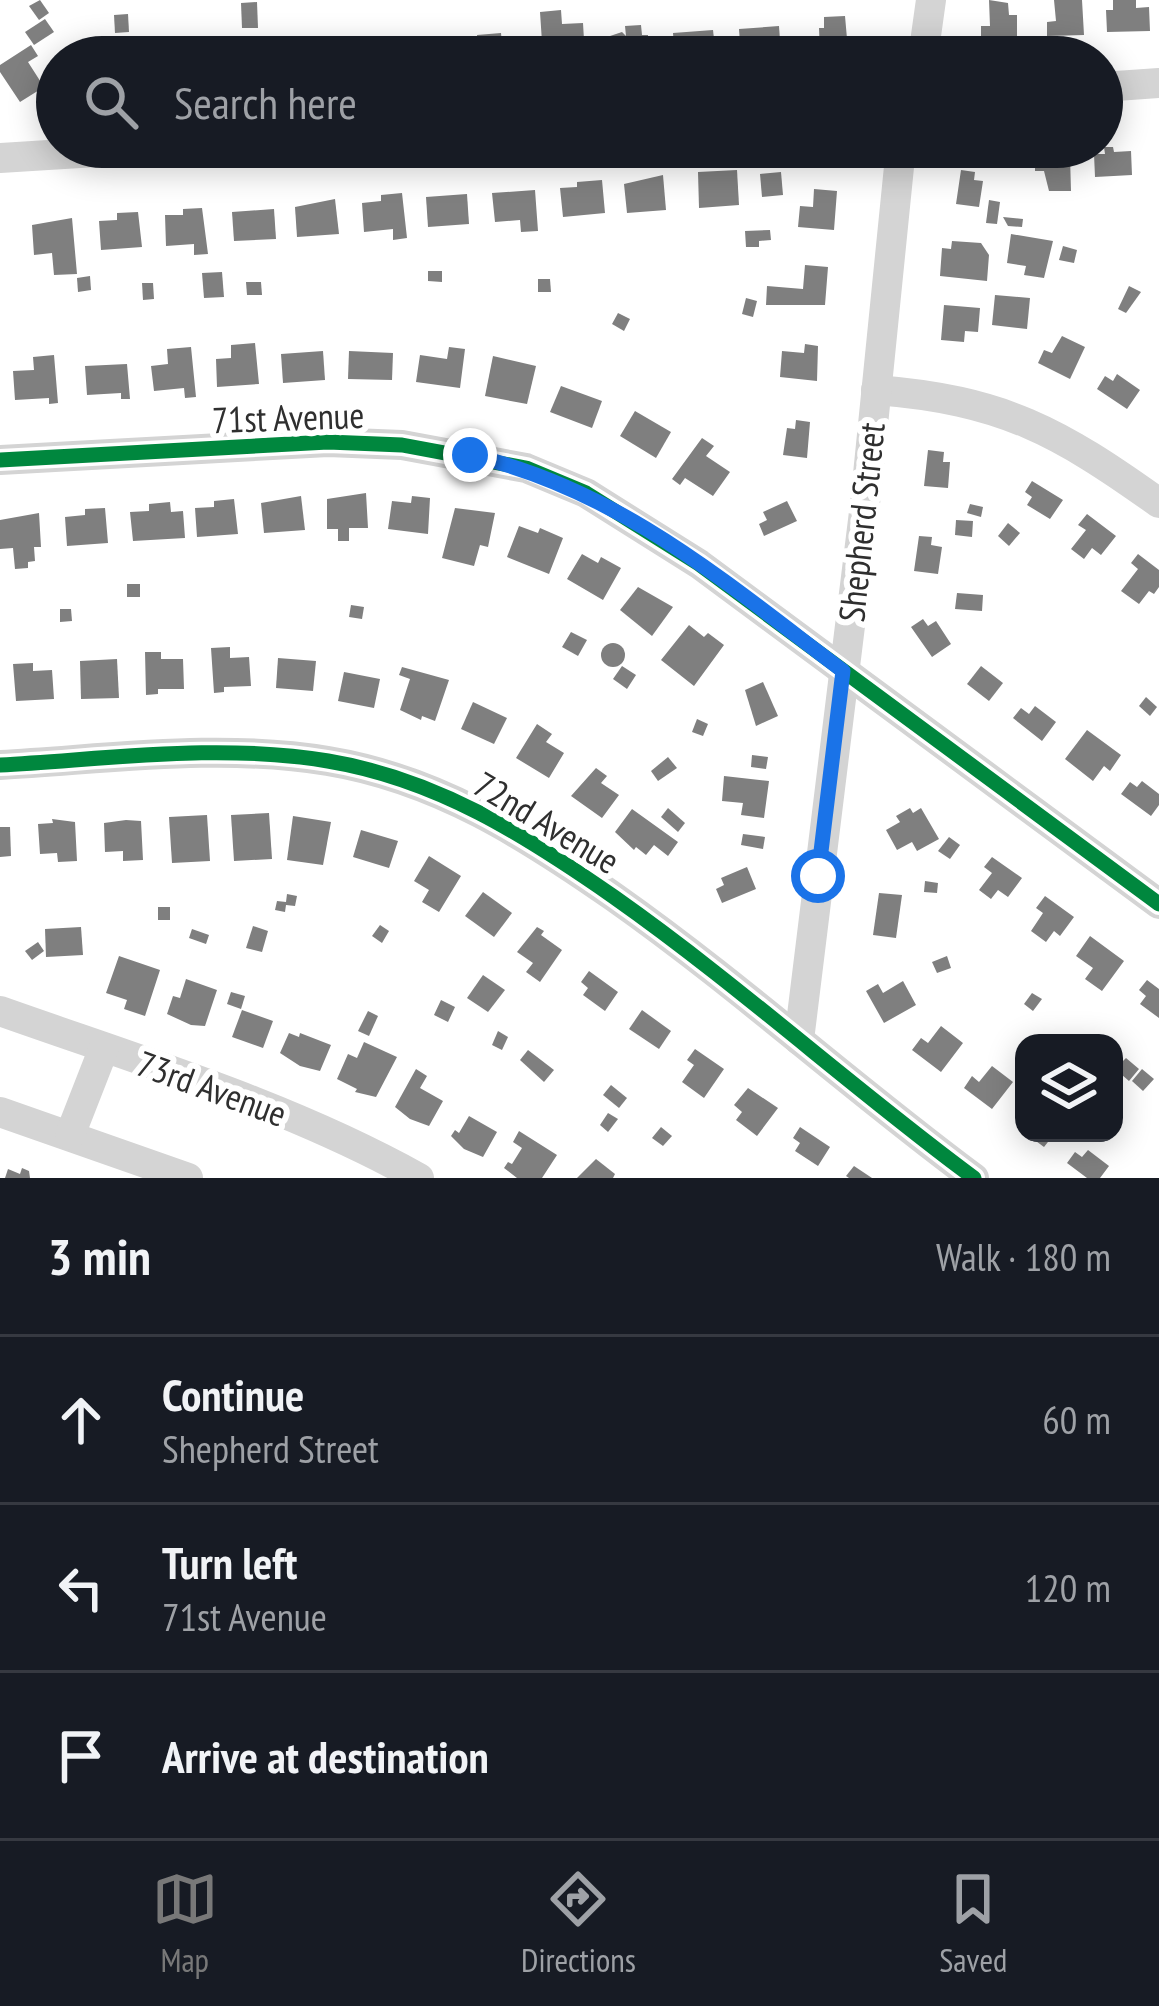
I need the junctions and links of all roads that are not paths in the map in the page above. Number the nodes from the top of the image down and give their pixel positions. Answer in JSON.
{"nodes":[{"id":1,"x":932,"y":0,"type":"edge"},
{"id":2,"x":926,"y":36,"type":"edge"},
{"id":3,"x":1159,"y":83,"type":"edge"},
{"id":4,"x":1123,"y":86,"type":"edge"},
{"id":5,"x":36,"y":156,"type":"edge"},
{"id":6,"x":0,"y":158,"type":"edge"},
{"id":7,"x":899,"y":168,"type":"edge"},
{"id":8,"x":876,"y":390,"type":"junction"},
{"id":9,"x":0,"y":460,"type":"edge"},
{"id":10,"x":1159,"y":503,"type":"edge"},
{"id":11,"x":843,"y":671,"type":"junction"},
{"id":12,"x":0,"y":765,"type":"edge"},
{"id":13,"x":1159,"y":904,"type":"edge"},
{"id":14,"x":0,"y":1011,"type":"edge"},
{"id":15,"x":800,"y":1040,"type":"junction"},
{"id":16,"x":104,"y":1048,"type":"junction"},
{"id":17,"x":0,"y":1112,"type":"edge"},
{"id":18,"x":70,"y":1135,"type":"junction"},
{"id":19,"x":188,"y":1178,"type":"edge"},
{"id":20,"x":419,"y":1178,"type":"edge"},
{"id":21,"x":974,"y":1178,"type":"edge"}],
"edges":[{"from":1,"to":2,"type":"street"},
{"from":3,"to":4,"type":"street"},
{"from":5,"to":6,"type":"street"},
{"from":7,"to":8,"type":"street","name":"Shepherd Street"},
{"from":8,"to":10,"type":"street"},
{"from":8,"to":11,"type":"street","name":"Shepherd Street"},
{"from":9,"to":11,"type":"street","name":"71st Avenue"},
{"from":11,"to":13,"type":"street","name":"71st Avenue"},
{"from":11,"to":15,"type":"street","name":"Shepherd Street"},
{"from":12,"to":15,"type":"street","name":"72nd Avenue"},
{"from":14,"to":16,"type":"street","name":"73rd Avenue"},
{"from":15,"to":21,"type":"street","name":"72nd Avenue"},
{"from":16,"to":18,"type":"street"},
{"from":16,"to":20,"type":"street","name":"73rd Avenue"},
{"from":17,"to":18,"type":"street"},
{"from":18,"to":19,"type":"street"}]}
